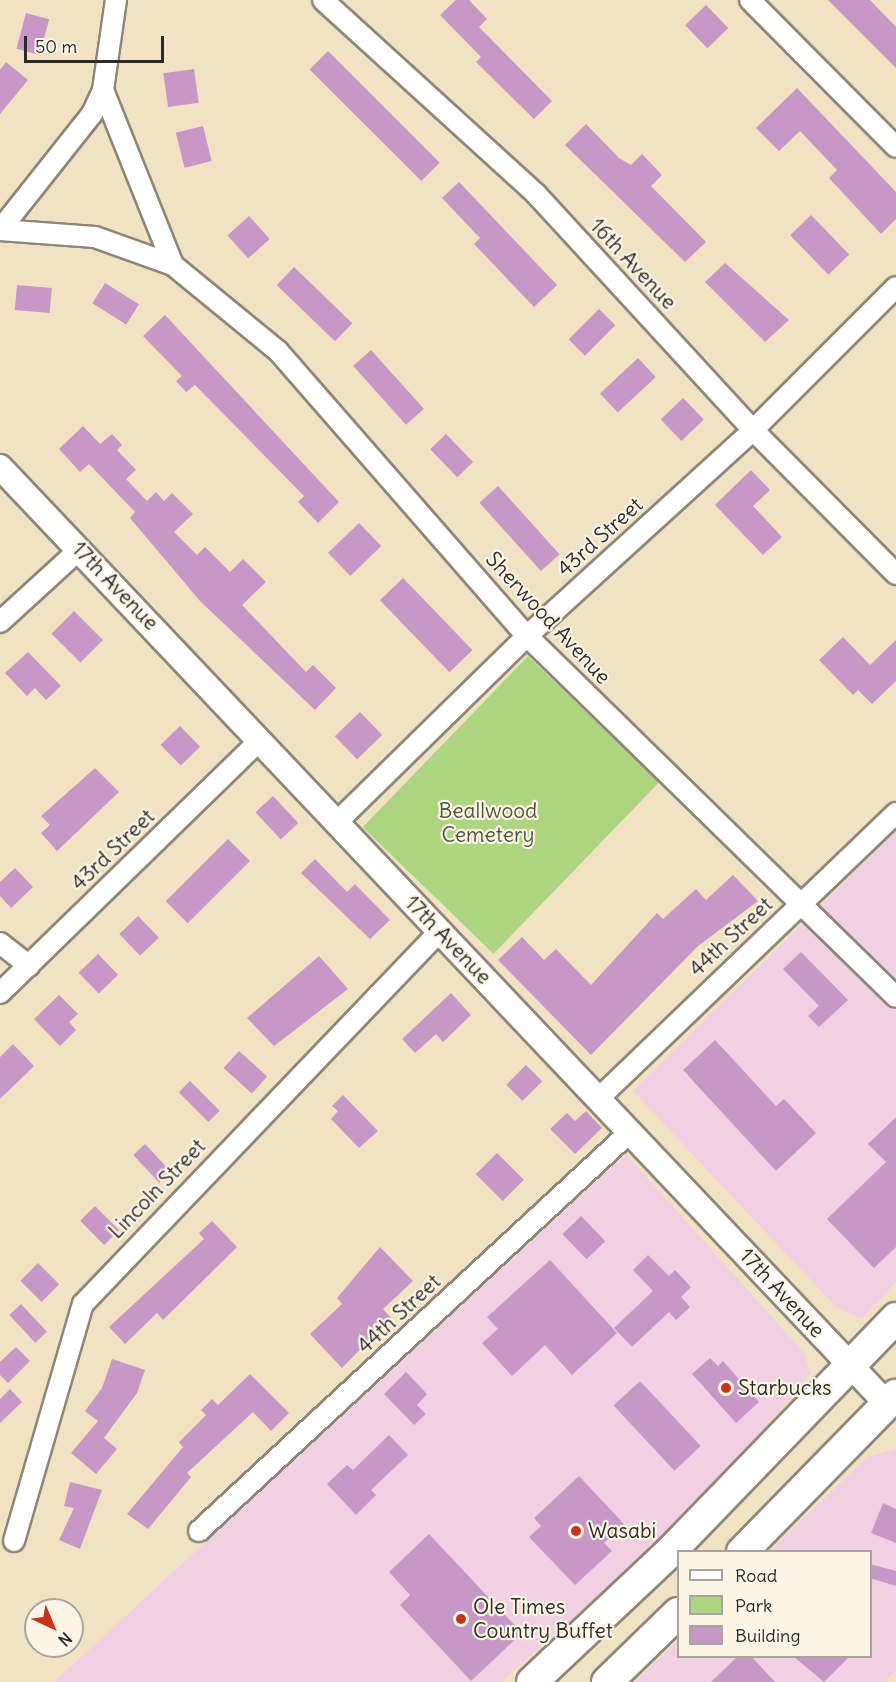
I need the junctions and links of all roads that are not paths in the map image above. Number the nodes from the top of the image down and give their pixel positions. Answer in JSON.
{"nodes":[{"id":1,"x":116,"y":0,"type":"edge"},
{"id":2,"x":322,"y":0,"type":"edge"},
{"id":3,"x":750,"y":0,"type":"edge"},
{"id":4,"x":103,"y":90,"type":"junction"},
{"id":5,"x":896,"y":147,"type":"edge"},
{"id":6,"x":0,"y":230,"type":"edge"},
{"id":7,"x":173,"y":265,"type":"junction"},
{"id":8,"x":896,"y":286,"type":"edge"},
{"id":9,"x":753,"y":430,"type":"junction"},
{"id":10,"x":0,"y":467,"type":"edge"},
{"id":11,"x":80,"y":549,"type":"junction"},
{"id":12,"x":896,"y":574,"type":"edge"},
{"id":13,"x":0,"y":622,"type":"edge"},
{"id":14,"x":527,"y":636,"type":"junction"},
{"id":15,"x":260,"y":740,"type":"junction"},
{"id":16,"x":896,"y":813,"type":"edge"},
{"id":17,"x":336,"y":823,"type":"junction"},
{"id":18,"x":800,"y":905,"type":"junction"},
{"id":19,"x":440,"y":931,"type":"junction"},
{"id":20,"x":0,"y":943,"type":"edge"},
{"id":21,"x":29,"y":966,"type":"junction"},
{"id":22,"x":0,"y":993,"type":"edge"},
{"id":23,"x":896,"y":997,"type":"edge"},
{"id":24,"x":599,"y":1098,"type":"junction"},
{"id":25,"x":631,"y":1131,"type":"junction"},
{"id":26,"x":896,"y":1318,"type":"edge"},
{"id":27,"x":852,"y":1368,"type":"junction"},
{"id":28,"x":893,"y":1404,"type":"edge"},
{"id":29,"x":199,"y":1531,"type":"dead end"},
{"id":30,"x":14,"y":1541,"type":"dead end"},
{"id":31,"x":743,"y":1550,"type":"edge"},
{"id":32,"x":677,"y":1614,"type":"edge"},
{"id":33,"x":532,"y":1682,"type":"edge"},
{"id":34,"x":607,"y":1682,"type":"edge"}],
"edges":[{"from":1,"to":4,"type":"street"},
{"from":2,"to":9,"type":"street","name":"16th Avenue"},
{"from":3,"to":5,"type":"street"},
{"from":4,"to":6,"type":"street"},
{"from":4,"to":7,"type":"street","name":"Sherwood Avenue"},
{"from":6,"to":7,"type":"street","name":"Sherwood Avenue"},
{"from":7,"to":14,"type":"street","name":"Sherwood Avenue"},
{"from":8,"to":9,"type":"street","name":"43rd Street"},
{"from":9,"to":12,"type":"street","name":"16th Avenue"},
{"from":9,"to":14,"type":"street","name":"43rd Street"},
{"from":10,"to":11,"type":"street","name":"17th Avenue"},
{"from":11,"to":13,"type":"street"},
{"from":11,"to":15,"type":"street","name":"17th Avenue"},
{"from":14,"to":17,"type":"street","name":"43rd Street"},
{"from":14,"to":18,"type":"street","name":"Sherwood Avenue"},
{"from":15,"to":17,"type":"street","name":"17th Avenue"},
{"from":15,"to":21,"type":"street","name":"43rd Street"},
{"from":16,"to":18,"type":"street","name":"44th Street"},
{"from":17,"to":19,"type":"street","name":"17th Avenue"},
{"from":18,"to":23,"type":"street","name":"Sherwood Avenue"},
{"from":18,"to":24,"type":"street","name":"44th Street"},
{"from":19,"to":24,"type":"street","name":"17th Avenue"},
{"from":19,"to":30,"type":"street","name":"Lincoln Street"},
{"from":20,"to":21,"type":"street"},
{"from":21,"to":22,"type":"street","name":"43rd Street"},
{"from":24,"to":25,"type":"street","name":"17th Avenue"},
{"from":25,"to":27,"type":"street","name":"17th Avenue"},
{"from":25,"to":29,"type":"street","name":"44th Street"},
{"from":26,"to":27,"type":"main road"},
{"from":27,"to":28,"type":"street","name":"17th Avenue"},
{"from":27,"to":33,"type":"main road"},
{"from":28,"to":31,"type":"main road"},
{"from":32,"to":34,"type":"main road"}]}
